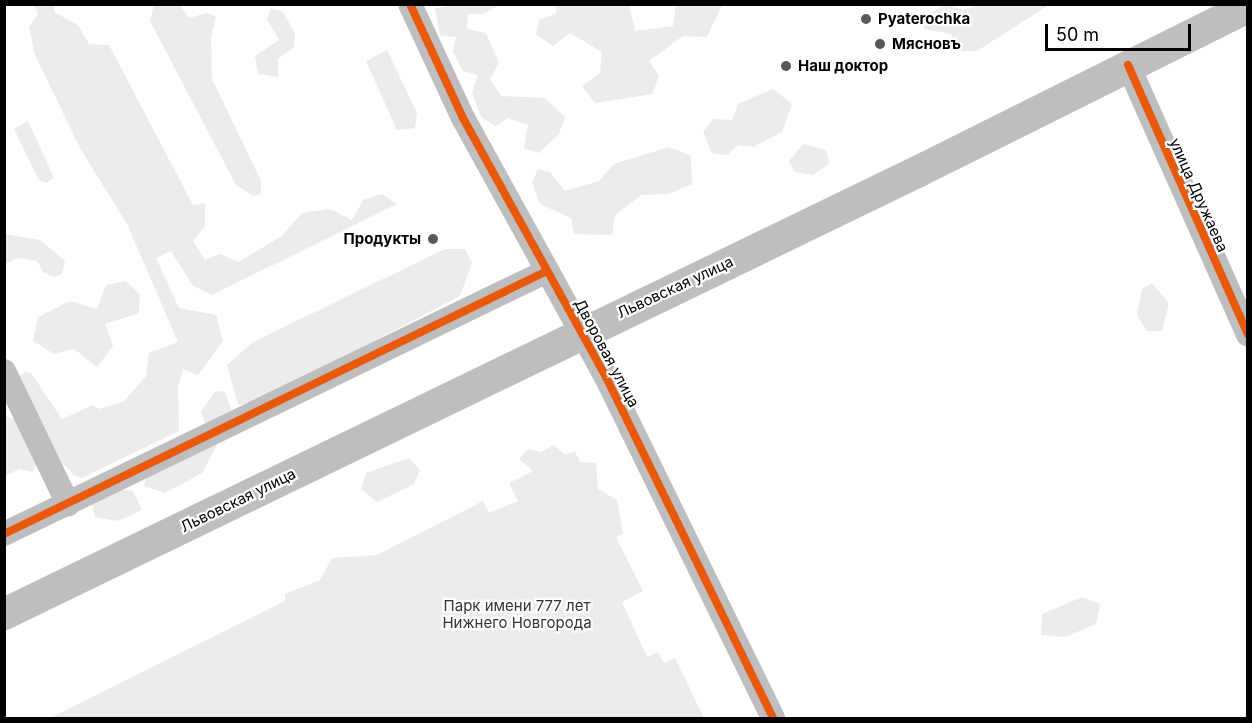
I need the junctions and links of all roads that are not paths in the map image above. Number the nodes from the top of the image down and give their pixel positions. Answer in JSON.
{"nodes":[{"id":1,"x":410,"y":4,"type":"edge"},
{"id":2,"x":1248,"y":7,"type":"edge"},
{"id":3,"x":1128,"y":65,"type":"junction"},
{"id":4,"x":547,"y":271,"type":"junction"},
{"id":5,"x":580,"y":332,"type":"junction"},
{"id":6,"x":1248,"y":335,"type":"edge"},
{"id":7,"x":4,"y":370,"type":"edge"},
{"id":8,"x":68,"y":504,"type":"junction"},
{"id":9,"x":4,"y":534,"type":"edge"},
{"id":10,"x":4,"y":614,"type":"edge"},
{"id":11,"x":773,"y":718,"type":"edge"}],
"edges":[{"from":1,"to":4,"type":"street","name":"Дворовая улица"},
{"from":2,"to":3,"type":"main road","name":"Львовская улица"},
{"from":3,"to":5,"type":"main road","name":"Львовская улица"},
{"from":3,"to":6,"type":"street","name":"улица Дружаева"},
{"from":4,"to":5,"type":"street","name":"Дворовая улица"},
{"from":4,"to":8,"type":"street"},
{"from":5,"to":10,"type":"main road","name":"Львовская улица"},
{"from":5,"to":11,"type":"street","name":"Дворовая улица"},
{"from":7,"to":8,"type":"street"},
{"from":8,"to":9,"type":"street"}]}
